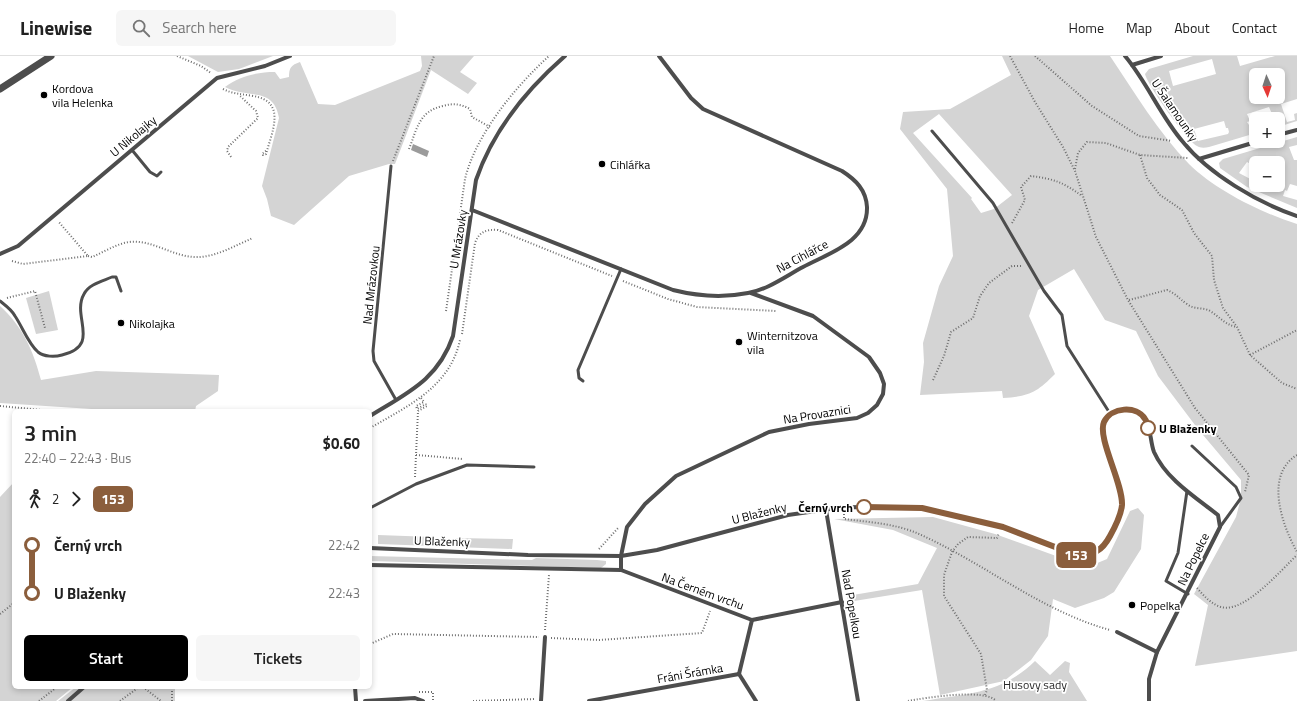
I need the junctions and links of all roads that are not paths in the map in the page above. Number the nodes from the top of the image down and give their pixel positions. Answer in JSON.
{"nodes":[{"id":1,"x":51,"y":56,"type":"edge"},
{"id":2,"x":290,"y":56,"type":"edge"},
{"id":3,"x":565,"y":56,"type":"edge"},
{"id":4,"x":659,"y":56,"type":"edge"},
{"id":5,"x":1125,"y":56,"type":"edge"},
{"id":6,"x":1161,"y":56,"type":"edge"},
{"id":7,"x":1132,"y":65,"type":"junction"},
{"id":8,"x":0,"y":89,"type":"edge"},
{"id":9,"x":1297,"y":130,"type":"edge"},
{"id":10,"x":932,"y":131,"type":"dead end"},
{"id":11,"x":1285,"y":133,"type":"edge"},
{"id":12,"x":1249,"y":144,"type":"edge"},
{"id":13,"x":132,"y":150,"type":"junction"},
{"id":14,"x":1199,"y":159,"type":"junction"},
{"id":15,"x":391,"y":166,"type":"road end"},
{"id":16,"x":161,"y":172,"type":"dead end"},
{"id":17,"x":472,"y":210,"type":"junction"},
{"id":18,"x":1297,"y":216,"type":"edge"},
{"id":19,"x":0,"y":254,"type":"edge"},
{"id":20,"x":621,"y":269,"type":"junction"},
{"id":21,"x":122,"y":291,"type":"dead end"},
{"id":22,"x":750,"y":293,"type":"junction"},
{"id":23,"x":0,"y":299,"type":"edge"},
{"id":24,"x":583,"y":381,"type":"dead end"},
{"id":25,"x":396,"y":400,"type":"junction"},
{"id":26,"x":372,"y":415,"type":"edge"},
{"id":27,"x":1111,"y":415,"type":"junction"},
{"id":28,"x":1192,"y":446,"type":"dead end"},
{"id":29,"x":534,"y":467,"type":"dead end"},
{"id":30,"x":1187,"y":491,"type":"junction"},
{"id":31,"x":372,"y":507,"type":"edge"},
{"id":32,"x":826,"y":510,"type":"junction"},
{"id":33,"x":1220,"y":527,"type":"junction"},
{"id":34,"x":372,"y":548,"type":"edge"},
{"id":35,"x":621,"y":556,"type":"junction"},
{"id":36,"x":372,"y":565,"type":"edge"},
{"id":37,"x":621,"y":570,"type":"junction"},
{"id":38,"x":1188,"y":594,"type":"junction"},
{"id":39,"x":842,"y":602,"type":"junction"},
{"id":40,"x":752,"y":620,"type":"junction"},
{"id":41,"x":1117,"y":632,"type":"road end"},
{"id":42,"x":545,"y":637,"type":"road end"},
{"id":43,"x":1157,"y":652,"type":"junction"},
{"id":44,"x":739,"y":674,"type":"junction"},
{"id":45,"x":82,"y":689,"type":"edge"},
{"id":46,"x":355,"y":689,"type":"edge"},
{"id":47,"x":68,"y":701,"type":"edge"},
{"id":48,"x":356,"y":701,"type":"edge"},
{"id":49,"x":365,"y":701,"type":"edge"},
{"id":50,"x":423,"y":701,"type":"edge"},
{"id":51,"x":542,"y":701,"type":"edge"},
{"id":52,"x":589,"y":701,"type":"edge"},
{"id":53,"x":756,"y":701,"type":"edge"},
{"id":54,"x":858,"y":701,"type":"edge"},
{"id":55,"x":1149,"y":701,"type":"edge"}],
"edges":[{"from":1,"to":8,"type":"street"},
{"from":2,"to":13,"type":"street","name":"U Nikolajky"},
{"from":3,"to":17,"type":"street","name":"U Mrázovky"},
{"from":4,"to":22,"type":"street","name":"Na Cihlářce"},
{"from":5,"to":7,"type":"street","name":"U Šalamounky"},
{"from":6,"to":7,"type":"street"},
{"from":7,"to":14,"type":"street","name":"U Šalamounky"},
{"from":9,"to":11,"type":"street"},
{"from":10,"to":27,"type":"lane"},
{"from":12,"to":14,"type":"street"},
{"from":13,"to":16,"type":"lane"},
{"from":13,"to":19,"type":"street","name":"U Nikolajky"},
{"from":14,"to":18,"type":"street","name":"U Šalamounky"},
{"from":15,"to":25,"type":"lane","name":"Nad Mrázovkou"},
{"from":17,"to":20,"type":"street","name":"Na Cihlářce"},
{"from":17,"to":25,"type":"street","name":"U Mrázovky"},
{"from":20,"to":22,"type":"street","name":"Na Cihlářce"},
{"from":20,"to":24,"type":"lane"},
{"from":21,"to":23,"type":"lane"},
{"from":22,"to":35,"type":"street","name":"Na Provaznici"},
{"from":25,"to":26,"type":"street","name":"U Mrázovky"},
{"from":27,"to":30,"type":"street"},
{"from":27,"to":32,"type":"street","name":"U Blaženky"},
{"from":28,"to":33,"type":"lane"},
{"from":29,"to":31,"type":"lane"},
{"from":30,"to":33,"type":"street","name":"Na Popelce"},
{"from":30,"to":38,"type":"lane"},
{"from":32,"to":35,"type":"street","name":"U Blaženky"},
{"from":32,"to":39,"type":"street","name":"Nad Popelkou"},
{"from":33,"to":38,"type":"street","name":"Na Popelce"},
{"from":34,"to":35,"type":"street","name":"U Blaženky"},
{"from":35,"to":37,"type":"street"},
{"from":36,"to":37,"type":"street"},
{"from":37,"to":40,"type":"street","name":"Na Černém vrchu"},
{"from":38,"to":43,"type":"street","name":"Na Popelce"},
{"from":39,"to":40,"type":"street","name":"Na Černém vrchu"},
{"from":39,"to":54,"type":"street","name":"Nad Popelkou"},
{"from":40,"to":44,"type":"street","name":"Fráni Šrámka"},
{"from":41,"to":43,"type":"street"},
{"from":42,"to":51,"type":"street"},
{"from":43,"to":55,"type":"street","name":"Na Popelce"},
{"from":44,"to":52,"type":"street","name":"Fráni Šrámka"},
{"from":44,"to":53,"type":"street"},
{"from":45,"to":47,"type":"street"},
{"from":46,"to":48,"type":"street"},
{"from":49,"to":50,"type":"street"}]}
